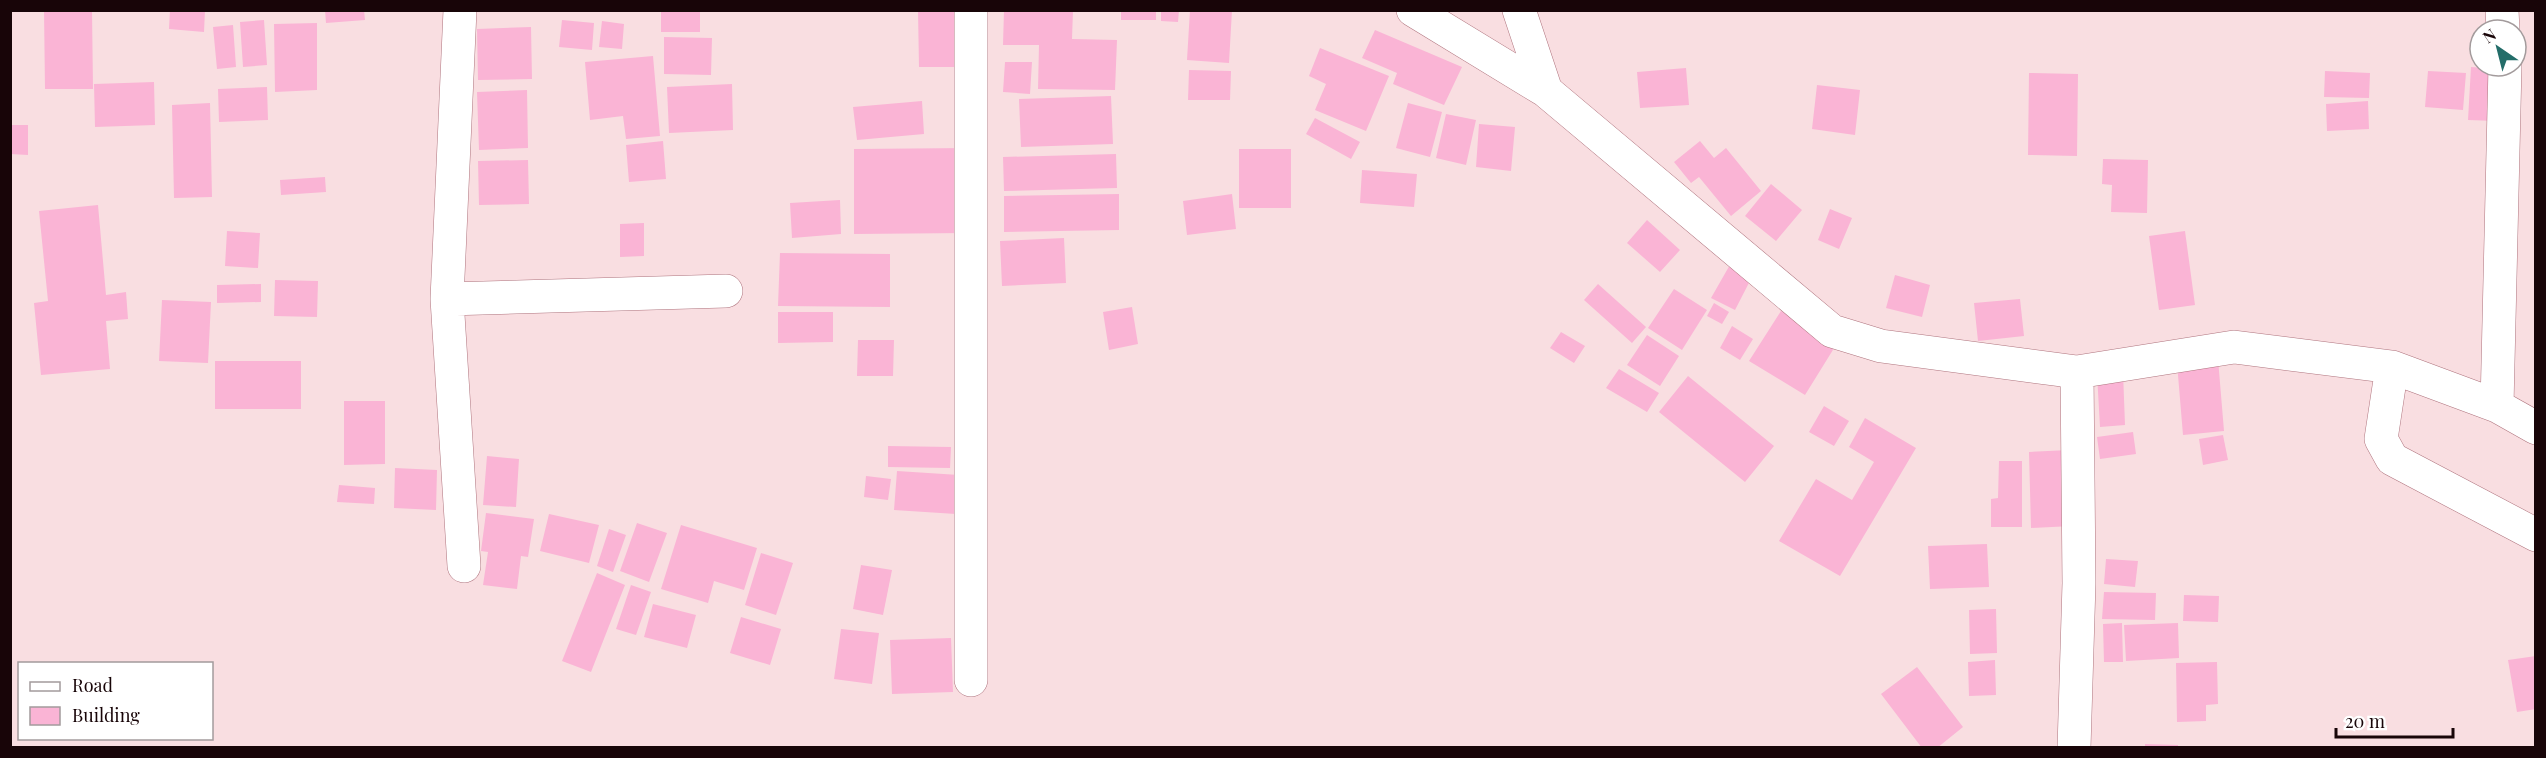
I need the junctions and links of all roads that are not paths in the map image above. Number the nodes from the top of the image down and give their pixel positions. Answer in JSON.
{"nodes":[{"id":1,"x":460,"y":10,"type":"edge"},
{"id":2,"x":971,"y":10,"type":"edge"},
{"id":3,"x":1413,"y":10,"type":"edge"},
{"id":4,"x":1519,"y":10,"type":"edge"},
{"id":5,"x":2505,"y":78,"type":"edge"},
{"id":6,"x":1546,"y":91,"type":"junction"},
{"id":7,"x":726,"y":291,"type":"dead end"},
{"id":8,"x":447,"y":298,"type":"junction"},
{"id":9,"x":2392,"y":367,"type":"junction"},
{"id":10,"x":2077,"y":372,"type":"junction"},
{"id":11,"x":2497,"y":406,"type":"junction"},
{"id":12,"x":2535,"y":428,"type":"edge"},
{"id":13,"x":2535,"y":535,"type":"edge"},
{"id":14,"x":464,"y":566,"type":"dead end"},
{"id":15,"x":972,"y":680,"type":"dead end"},
{"id":16,"x":2074,"y":747,"type":"edge"}],
"edges":[{"from":1,"to":8,"type":"street"},
{"from":2,"to":15,"type":"street"},
{"from":3,"to":6,"type":"street"},
{"from":4,"to":6,"type":"street"},
{"from":5,"to":11,"type":"street"},
{"from":6,"to":10,"type":"street"},
{"from":7,"to":8,"type":"street"},
{"from":8,"to":14,"type":"street"},
{"from":9,"to":10,"type":"street"},
{"from":9,"to":11,"type":"street"},
{"from":9,"to":13,"type":"street"},
{"from":10,"to":16,"type":"street"},
{"from":11,"to":12,"type":"street"}]}
